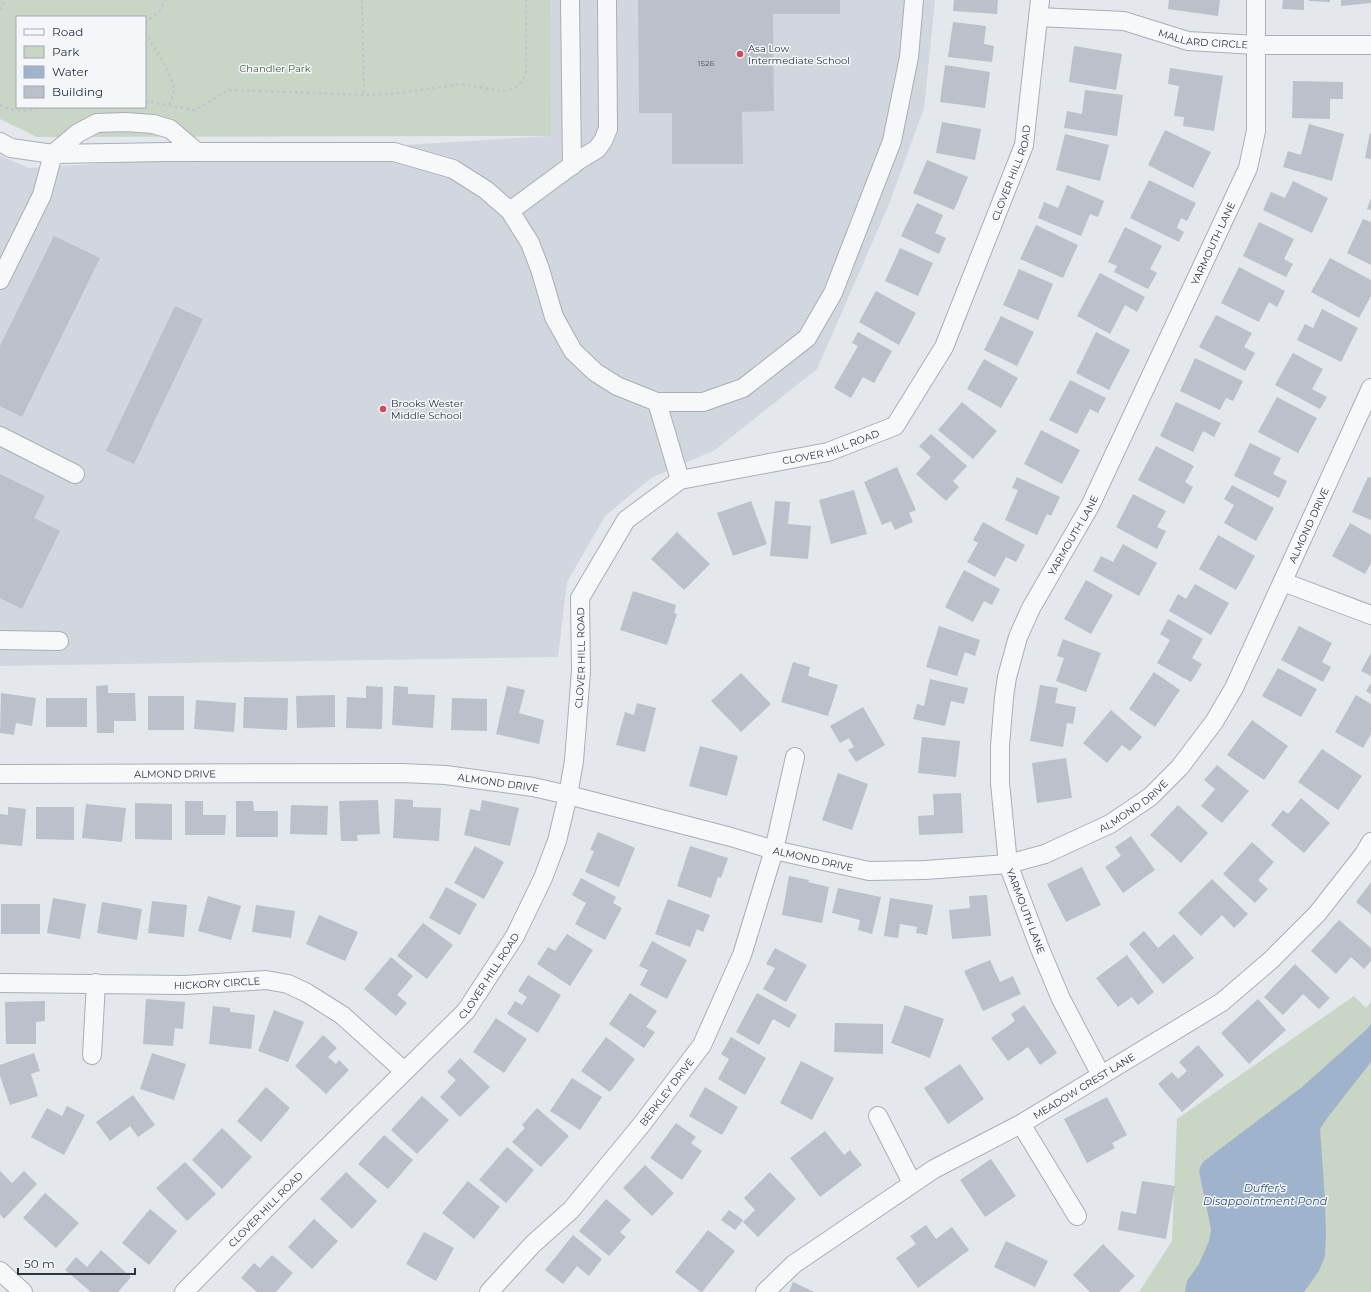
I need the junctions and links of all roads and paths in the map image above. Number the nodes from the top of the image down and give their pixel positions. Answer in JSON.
{"nodes":[{"id":1,"x":5,"y":0,"type":"edge"},
{"id":2,"x":165,"y":0,"type":"edge"},
{"id":3,"x":362,"y":0,"type":"edge"},
{"id":4,"x":526,"y":0,"type":"edge"},
{"id":5,"x":570,"y":0,"type":"edge"},
{"id":6,"x":607,"y":0,"type":"edge"},
{"id":7,"x":914,"y":0,"type":"edge"},
{"id":8,"x":1256,"y":0,"type":"edge"},
{"id":9,"x":1039,"y":8,"type":"edge"},
{"id":10,"x":0,"y":10,"type":"edge"},
{"id":11,"x":146,"y":22,"type":"edge"},
{"id":12,"x":146,"y":34,"type":"edge"},
{"id":13,"x":1256,"y":45,"type":"junction"},
{"id":14,"x":1371,"y":45,"type":"edge"},
{"id":15,"x":364,"y":95,"type":"junction"},
{"id":16,"x":146,"y":101,"type":"edge"},
{"id":17,"x":0,"y":105,"type":"edge"},
{"id":18,"x":169,"y":106,"type":"junction"},
{"id":19,"x":37,"y":108,"type":"edge"},
{"id":20,"x":0,"y":142,"type":"edge"},
{"id":21,"x":197,"y":152,"type":"junction"},
{"id":22,"x":53,"y":154,"type":"junction"},
{"id":23,"x":572,"y":166,"type":"junction"},
{"id":24,"x":510,"y":211,"type":"junction"},
{"id":25,"x":0,"y":280,"type":"edge"},
{"id":26,"x":1371,"y":388,"type":"edge"},
{"id":27,"x":657,"y":402,"type":"junction"},
{"id":28,"x":0,"y":436,"type":"edge"},
{"id":29,"x":75,"y":474,"type":"dead end"},
{"id":30,"x":680,"y":480,"type":"junction"},
{"id":31,"x":1283,"y":582,"type":"junction"},
{"id":32,"x":1371,"y":615,"type":"edge"},
{"id":33,"x":0,"y":640,"type":"edge"},
{"id":34,"x":59,"y":641,"type":"dead end"},
{"id":35,"x":796,"y":757,"type":"dead end"},
{"id":36,"x":0,"y":774,"type":"edge"},
{"id":37,"x":568,"y":795,"type":"junction"},
{"id":38,"x":1371,"y":842,"type":"edge"},
{"id":39,"x":774,"y":850,"type":"junction"},
{"id":40,"x":1008,"y":864,"type":"junction"},
{"id":41,"x":0,"y":983,"type":"edge"},
{"id":42,"x":96,"y":983,"type":"junction"},
{"id":43,"x":92,"y":1055,"type":"dead end"},
{"id":44,"x":404,"y":1071,"type":"junction"},
{"id":45,"x":1101,"y":1075,"type":"junction"},
{"id":46,"x":878,"y":1116,"type":"dead end"},
{"id":47,"x":1021,"y":1124,"type":"junction"},
{"id":48,"x":912,"y":1183,"type":"junction"},
{"id":49,"x":1076,"y":1216,"type":"dead end"},
{"id":50,"x":0,"y":1272,"type":"edge"},
{"id":51,"x":190,"y":1290,"type":"edge"},
{"id":52,"x":23,"y":1292,"type":"edge"},
{"id":53,"x":489,"y":1292,"type":"edge"},
{"id":54,"x":764,"y":1292,"type":"edge"}],
"edges":[{"from":1,"to":10,"type":"path"},
{"from":2,"to":11,"type":"path"},
{"from":3,"to":15,"type":"path"},
{"from":4,"to":15,"type":"path"},
{"from":5,"to":23,"type":"street"},
{"from":6,"to":23,"type":"street"},
{"from":7,"to":27,"type":"street"},
{"from":8,"to":13,"type":"street","name":"YARMOUTH LANE"},
{"from":9,"to":13,"type":"street","name":"MALLARD CIRCLE"},
{"from":9,"to":30,"type":"street","name":"CLOVER HILL ROAD"},
{"from":12,"to":18,"type":"path"},
{"from":13,"to":14,"type":"street","name":"MALLARD CIRCLE"},
{"from":13,"to":40,"type":"street","name":"YARMOUTH LANE"},
{"from":15,"to":18,"type":"path"},
{"from":16,"to":18,"type":"path"},
{"from":17,"to":19,"type":"path"},
{"from":20,"to":22,"type":"street"},
{"from":21,"to":22,"type":"street"},
{"from":21,"to":22,"type":"street"},
{"from":21,"to":24,"type":"street"},
{"from":22,"to":25,"type":"street"},
{"from":23,"to":24,"type":"street"},
{"from":24,"to":27,"type":"street"},
{"from":26,"to":31,"type":"street","name":"ALMOND DRIVE"},
{"from":27,"to":30,"type":"street"},
{"from":28,"to":29,"type":"street"},
{"from":30,"to":37,"type":"street","name":"CLOVER HILL ROAD"},
{"from":31,"to":32,"type":"street"},
{"from":31,"to":40,"type":"street","name":"ALMOND DRIVE"},
{"from":33,"to":34,"type":"street"},
{"from":35,"to":39,"type":"street","name":"BERKLEY DRIVE"},
{"from":36,"to":37,"type":"street","name":"ALMOND DRIVE"},
{"from":37,"to":39,"type":"street","name":"ALMOND DRIVE"},
{"from":37,"to":44,"type":"street","name":"CLOVER HILL ROAD"},
{"from":38,"to":45,"type":"street","name":"MEADOW CREST LANE"},
{"from":39,"to":40,"type":"street","name":"ALMOND DRIVE"},
{"from":39,"to":53,"type":"street","name":"BERKLEY DRIVE"},
{"from":40,"to":45,"type":"street","name":"YARMOUTH LANE"},
{"from":41,"to":42,"type":"street","name":"HICKORY CIRCLE"},
{"from":42,"to":43,"type":"street"},
{"from":42,"to":44,"type":"street","name":"HICKORY CIRCLE"},
{"from":44,"to":51,"type":"street","name":"CLOVER HILL ROAD"},
{"from":45,"to":47,"type":"street","name":"MEADOW CREST LANE"},
{"from":46,"to":48,"type":"street"},
{"from":47,"to":48,"type":"street","name":"MEADOW CREST LANE"},
{"from":47,"to":49,"type":"street"},
{"from":48,"to":54,"type":"street","name":"MEADOW CREST LANE"},
{"from":50,"to":52,"type":"street"}]}
